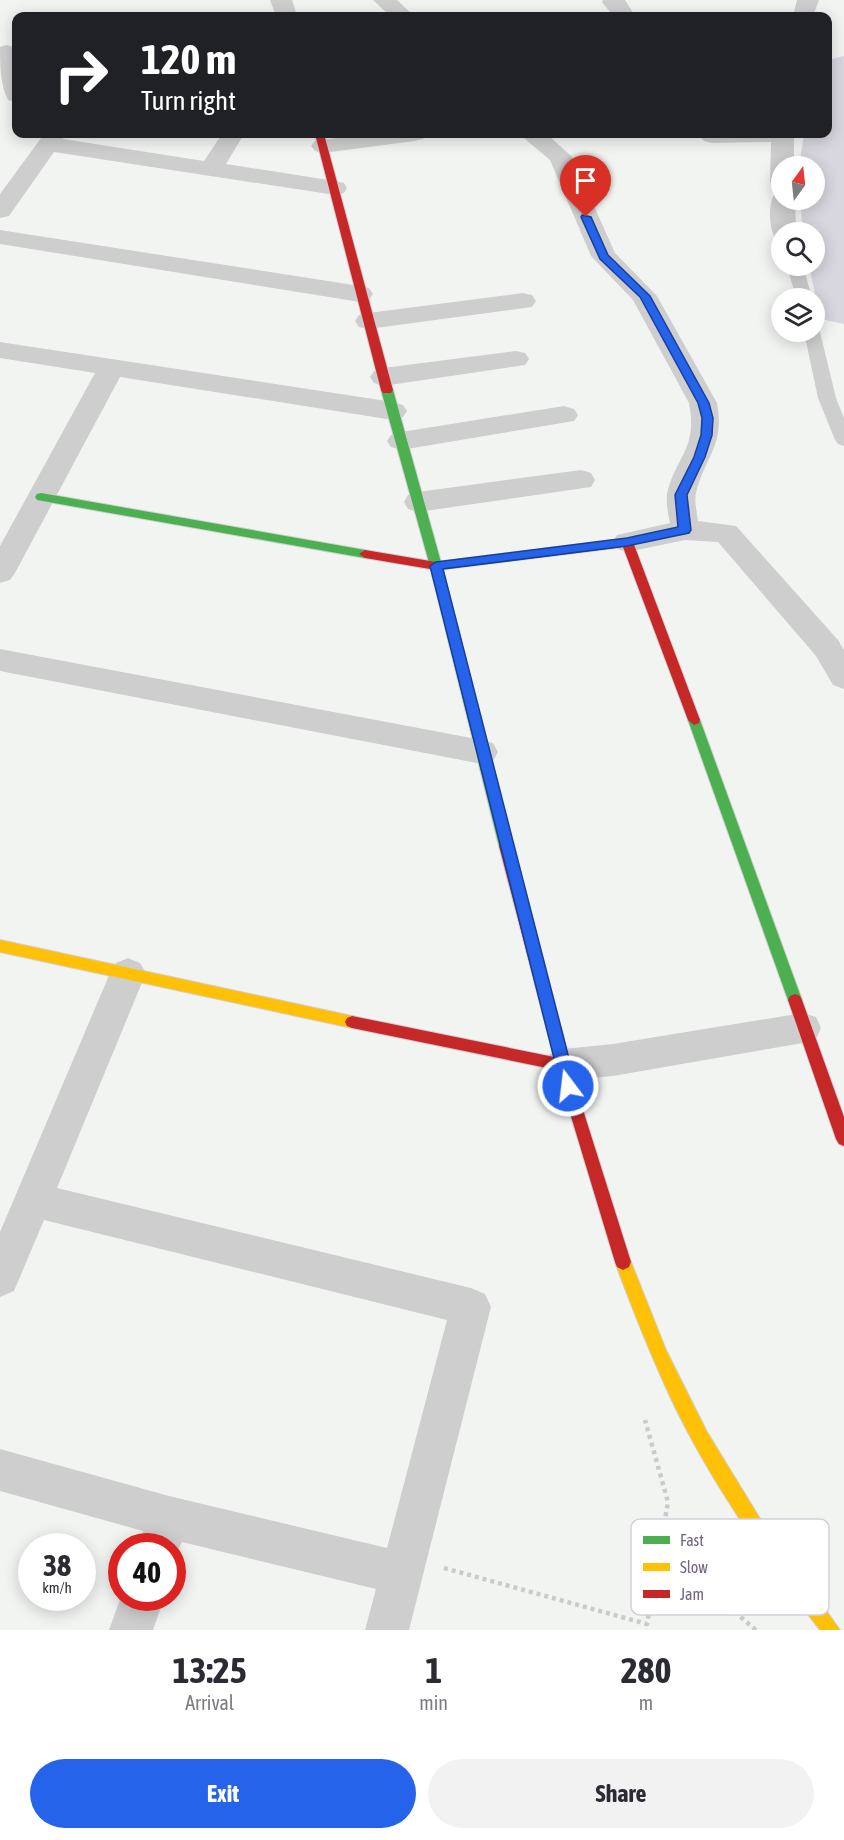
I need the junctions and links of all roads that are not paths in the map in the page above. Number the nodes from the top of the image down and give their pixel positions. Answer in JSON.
{"nodes":[{"id":1,"x":384,"y":0,"type":"edge"},
{"id":2,"x":398,"y":12,"type":"edge"},
{"id":3,"x":6,"y":52,"type":"dead end"},
{"id":4,"x":12,"y":78,"type":"edge"},
{"id":5,"x":230,"y":138,"type":"edge"},
{"id":6,"x":352,"y":138,"type":"edge"},
{"id":7,"x":538,"y":138,"type":"edge"},
{"id":8,"x":783,"y":138,"type":"edge"},
{"id":9,"x":51,"y":139,"type":"edge"},
{"id":10,"x":321,"y":140,"type":"edge"},
{"id":11,"x":783,"y":156,"type":"edge"},
{"id":12,"x":211,"y":169,"type":"junction"},
{"id":13,"x":336,"y":188,"type":"junction"},
{"id":14,"x":0,"y":211,"type":"edge"},
{"id":15,"x":0,"y":237,"type":"edge"},
{"id":16,"x":360,"y":294,"type":"junction"},
{"id":17,"x":523,"y":301,"type":"dead end"},
{"id":18,"x":368,"y":321,"type":"junction"},
{"id":19,"x":814,"y":342,"type":"edge"},
{"id":20,"x":0,"y":350,"type":"edge"},
{"id":21,"x":516,"y":359,"type":"dead end"},
{"id":22,"x":112,"y":367,"type":"junction"},
{"id":23,"x":383,"y":377,"type":"junction"},
{"id":24,"x":393,"y":411,"type":"junction"},
{"id":25,"x":564,"y":415,"type":"dead end"},
{"id":26,"x":844,"y":440,"type":"edge"},
{"id":27,"x":401,"y":441,"type":"junction"},
{"id":28,"x":581,"y":480,"type":"dead end"},
{"id":29,"x":41,"y":497,"type":"junction"},
{"id":30,"x":418,"y":502,"type":"junction"},
{"id":31,"x":685,"y":530,"type":"junction"},
{"id":32,"x":627,"y":542,"type":"junction"},
{"id":33,"x":436,"y":566,"type":"junction"},
{"id":34,"x":0,"y":573,"type":"edge"},
{"id":35,"x":0,"y":660,"type":"edge"},
{"id":36,"x":844,"y":677,"type":"edge"},
{"id":37,"x":482,"y":752,"type":"junction"},
{"id":38,"x":0,"y":946,"type":"edge"},
{"id":39,"x":128,"y":973,"type":"junction"},
{"id":40,"x":803,"y":1028,"type":"junction"},
{"id":41,"x":563,"y":1065,"type":"junction"},
{"id":42,"x":844,"y":1139,"type":"edge"},
{"id":43,"x":32,"y":1200,"type":"junction"},
{"id":44,"x":0,"y":1278,"type":"edge"},
{"id":45,"x":0,"y":1470,"type":"edge"},
{"id":46,"x":750,"y":1519,"type":"edge"},
{"id":47,"x":164,"y":1532,"type":"edge"},
{"id":48,"x":404,"y":1565,"type":"junction"},
{"id":49,"x":138,"y":1611,"type":"edge"},
{"id":50,"x":819,"y":1615,"type":"edge"},
{"id":51,"x":131,"y":1630,"type":"edge"},
{"id":52,"x":387,"y":1630,"type":"edge"},
{"id":53,"x":831,"y":1630,"type":"edge"}],
"edges":[{"from":1,"to":2,"type":"street"},
{"from":3,"to":4,"type":"street"},
{"from":5,"to":12,"type":"street"},
{"from":6,"to":10,"type":"street"},
{"from":7,"to":31,"type":"street"},
{"from":8,"to":11,"type":"street"},
{"from":9,"to":12,"type":"street"},
{"from":9,"to":14,"type":"street"},
{"from":10,"to":13,"type":"street"},
{"from":12,"to":13,"type":"street"},
{"from":13,"to":16,"type":"street"},
{"from":15,"to":16,"type":"street"},
{"from":16,"to":18,"type":"street"},
{"from":17,"to":18,"type":"street"},
{"from":18,"to":23,"type":"street"},
{"from":19,"to":26,"type":"lane"},
{"from":20,"to":22,"type":"street"},
{"from":21,"to":23,"type":"street"},
{"from":22,"to":24,"type":"street"},
{"from":22,"to":29,"type":"street"},
{"from":23,"to":24,"type":"street"},
{"from":24,"to":27,"type":"street"},
{"from":25,"to":27,"type":"street"},
{"from":27,"to":30,"type":"street"},
{"from":28,"to":30,"type":"street"},
{"from":29,"to":33,"type":"street"},
{"from":29,"to":34,"type":"street"},
{"from":30,"to":33,"type":"street"},
{"from":31,"to":32,"type":"street"},
{"from":31,"to":36,"type":"street"},
{"from":32,"to":33,"type":"street"},
{"from":32,"to":40,"type":"street"},
{"from":33,"to":37,"type":"street"},
{"from":35,"to":37,"type":"street"},
{"from":37,"to":41,"type":"street"},
{"from":38,"to":39,"type":"street"},
{"from":39,"to":41,"type":"street"},
{"from":39,"to":43,"type":"street"},
{"from":40,"to":41,"type":"street"},
{"from":40,"to":42,"type":"street"},
{"from":41,"to":46,"type":"street"},
{"from":43,"to":44,"type":"street"},
{"from":43,"to":48,"type":"street"},
{"from":45,"to":47,"type":"street"},
{"from":47,"to":48,"type":"street"},
{"from":48,"to":52,"type":"street"},
{"from":49,"to":51,"type":"street"},
{"from":50,"to":53,"type":"street"}]}
